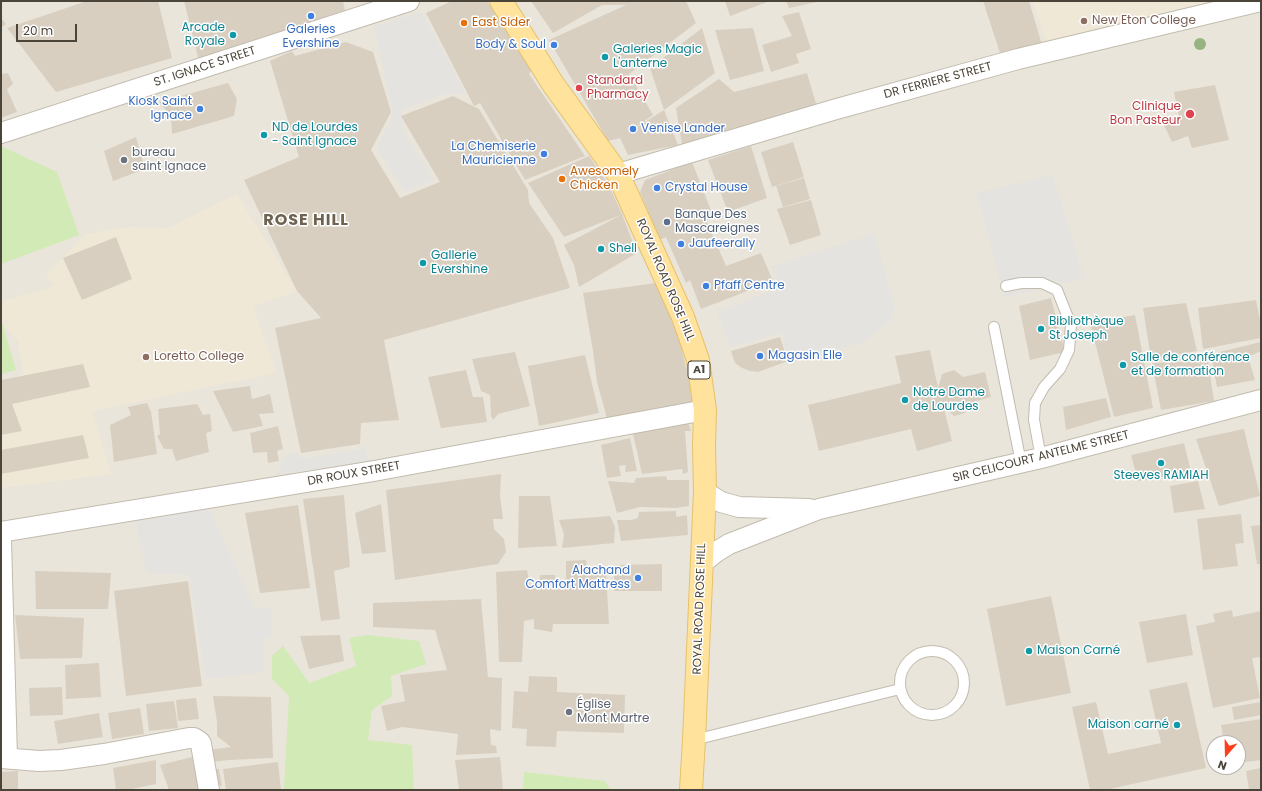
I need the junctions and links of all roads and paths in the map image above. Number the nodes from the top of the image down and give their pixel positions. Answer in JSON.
{"nodes":[{"id":1,"x":409,"y":1,"type":"edge"},
{"id":2,"x":501,"y":1,"type":"edge"},
{"id":3,"x":1261,"y":1,"type":"edge"},
{"id":4,"x":1,"y":134,"type":"edge"},
{"id":5,"x":618,"y":174,"type":"junction"},
{"id":6,"x":1006,"y":286,"type":"dead end"},
{"id":7,"x":994,"y":326,"type":"dead end"},
{"id":8,"x":1261,"y":400,"type":"edge"},
{"id":9,"x":705,"y":410,"type":"junction"},
{"id":10,"x":1041,"y":458,"type":"junction"},
{"id":11,"x":1021,"y":463,"type":"junction"},
{"id":12,"x":705,"y":492,"type":"junction"},
{"id":13,"x":820,"y":509,"type":"junction"},
{"id":14,"x":1,"y":532,"type":"edge"},
{"id":15,"x":1,"y":540,"type":"edge"},
{"id":16,"x":701,"y":564,"type":"junction"},
{"id":17,"x":900,"y":689,"type":"junction"},
{"id":18,"x":694,"y":740,"type":"junction"},
{"id":19,"x":4,"y":758,"type":"edge"},
{"id":20,"x":209,"y":790,"type":"edge"},
{"id":21,"x":691,"y":790,"type":"edge"}],
"edges":[{"from":1,"to":4,"type":"street","name":"ST. IGNACE STREET"},
{"from":2,"to":5,"type":"main road","name":"ROYAL ROAD ROSE HILL","number":"A1"},
{"from":3,"to":5,"type":"street","name":"DR FERRIERE STREET"},
{"from":5,"to":9,"type":"main road","name":"ROYAL ROAD ROSE HILL","number":"A1"},
{"from":6,"to":10,"type":"lane"},
{"from":7,"to":11,"type":"lane"},
{"from":8,"to":10,"type":"street","name":"SIR CELICOURT ANTELME STREET"},
{"from":9,"to":12,"type":"main road","name":"ROYAL ROAD ROSE HILL","number":"A1"},
{"from":9,"to":14,"type":"street","name":"DR ROUX STREET"},
{"from":10,"to":11,"type":"street","name":"SIR CELICOURT ANTELME STREET"},
{"from":11,"to":13,"type":"street","name":"SIR CELICOURT ANTELME STREET"},
{"from":12,"to":13,"type":"street","name":"SIR CELICOURT ANTELME STREET"},
{"from":12,"to":16,"type":"main road","name":"ROYAL ROAD ROSE HILL","number":"A1"},
{"from":13,"to":16,"type":"street","name":"SIR CELICOURT ANTELME STREET"},
{"from":15,"to":19,"type":"street"},
{"from":16,"to":18,"type":"main road","name":"ROYAL ROAD ROSE HILL","number":"A1"},
{"from":17,"to":17,"type":"lane"},
{"from":17,"to":18,"type":"lane"},
{"from":18,"to":21,"type":"main road","name":"ROYAL ROAD ROSE HILL","number":"A1"},
{"from":19,"to":20,"type":"street"}]}
